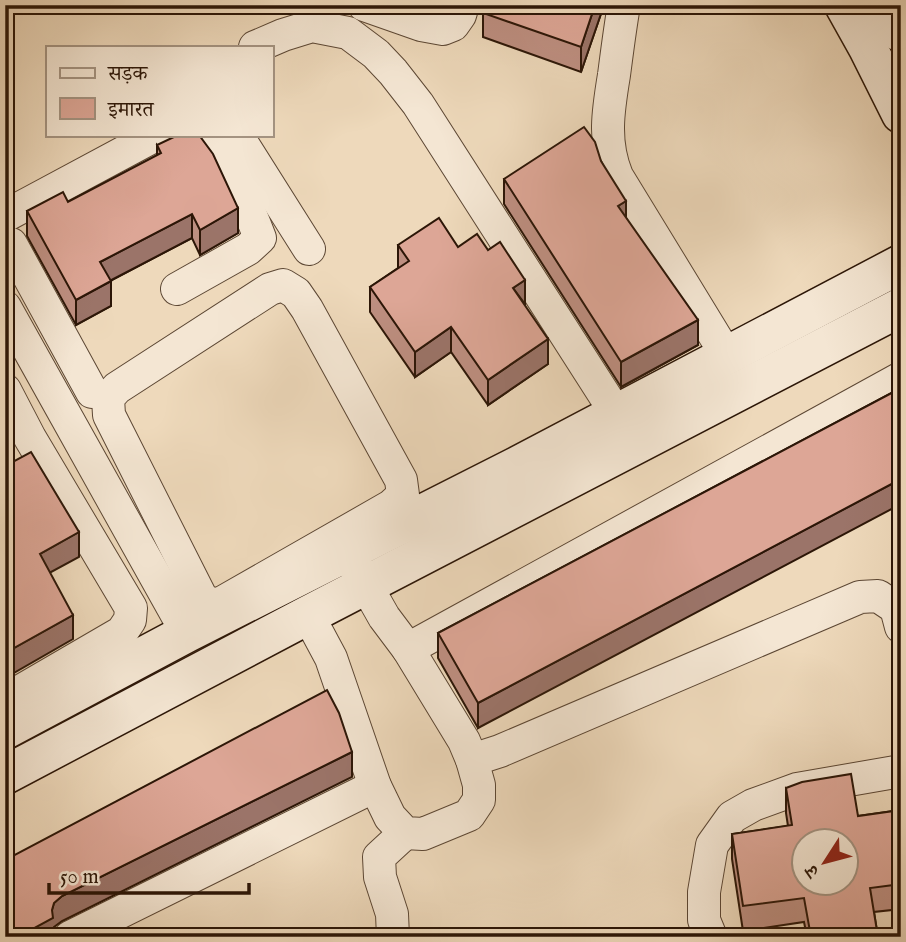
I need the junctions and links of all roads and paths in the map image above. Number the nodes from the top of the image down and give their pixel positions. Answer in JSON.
{"nodes":[{"id":1,"x":364,"y":5,"type":"edge"},
{"id":2,"x":463,"y":5,"type":"edge"},
{"id":3,"x":624,"y":5,"type":"edge"},
{"id":4,"x":844,"y":5,"type":"edge"},
{"id":5,"x":886,"y":5,"type":"edge"},
{"id":6,"x":901,"y":33,"type":"edge"},
{"id":7,"x":257,"y":46,"type":"edge"},
{"id":8,"x":901,"y":114,"type":"edge"},
{"id":9,"x":155,"y":136,"type":"edge"},
{"id":10,"x":204,"y":136,"type":"edge"},
{"id":11,"x":238,"y":136,"type":"edge"},
{"id":12,"x":7,"y":235,"type":"edge"},
{"id":13,"x":309,"y":249,"type":"dead end"},
{"id":14,"x":901,"y":264,"type":"edge"},
{"id":15,"x":177,"y":289,"type":"dead end"},
{"id":16,"x":5,"y":307,"type":"edge"},
{"id":17,"x":901,"y":307,"type":"edge"},
{"id":18,"x":727,"y":356,"type":"junction"},
{"id":19,"x":901,"y":377,"type":"edge"},
{"id":20,"x":92,"y":391,"type":"dead end"},
{"id":21,"x":61,"y":407,"type":"junction"},
{"id":22,"x":616,"y":413,"type":"junction"},
{"id":23,"x":15,"y":423,"type":"edge"},
{"id":24,"x":121,"y":440,"type":"junction"},
{"id":25,"x":90,"y":458,"type":"junction"},
{"id":26,"x":344,"y":544,"type":"junction"},
{"id":27,"x":365,"y":586,"type":"junction"},
{"id":28,"x":308,"y":615,"type":"junction"},
{"id":29,"x":901,"y":627,"type":"edge"},
{"id":30,"x":187,"y":633,"type":"junction"},
{"id":31,"x":408,"y":649,"type":"junction"},
{"id":32,"x":5,"y":700,"type":"edge"},
{"id":33,"x":5,"y":730,"type":"edge"},
{"id":34,"x":472,"y":760,"type":"junction"},
{"id":35,"x":901,"y":771,"type":"edge"},
{"id":36,"x":5,"y":775,"type":"edge"},
{"id":37,"x":375,"y":786,"type":"junction"},
{"id":38,"x":405,"y":833,"type":"junction"},
{"id":39,"x":70,"y":937,"type":"edge"},
{"id":40,"x":393,"y":937,"type":"edge"},
{"id":41,"x":711,"y":937,"type":"edge"}],
"edges":[{"from":1,"to":2,"type":"street"},
{"from":3,"to":18,"type":"street"},
{"from":4,"to":8,"type":"street"},
{"from":5,"to":6,"type":"street"},
{"from":7,"to":22,"type":"street"},
{"from":9,"to":12,"type":"street"},
{"from":10,"to":15,"type":"street"},
{"from":11,"to":13,"type":"street"},
{"from":12,"to":20,"type":"street"},
{"from":14,"to":18,"type":"street"},
{"from":16,"to":21,"type":"street"},
{"from":17,"to":27,"type":"street"},
{"from":18,"to":22,"type":"street"},
{"from":19,"to":31,"type":"street"},
{"from":21,"to":23,"type":"street"},
{"from":21,"to":25,"type":"street"},
{"from":22,"to":26,"type":"street"},
{"from":23,"to":32,"type":"street"},
{"from":24,"to":25,"type":"street"},
{"from":24,"to":26,"type":"street"},
{"from":24,"to":26,"type":"street"},
{"from":25,"to":30,"type":"street"},
{"from":26,"to":27,"type":"street"},
{"from":26,"to":30,"type":"street"},
{"from":27,"to":28,"type":"street"},
{"from":27,"to":31,"type":"street"},
{"from":28,"to":36,"type":"street"},
{"from":28,"to":37,"type":"street"},
{"from":29,"to":34,"type":"street"},
{"from":30,"to":33,"type":"street"},
{"from":31,"to":34,"type":"street"},
{"from":34,"to":38,"type":"street"},
{"from":35,"to":41,"type":"street"},
{"from":37,"to":38,"type":"street"},
{"from":37,"to":39,"type":"street"},
{"from":38,"to":40,"type":"street"}]}
